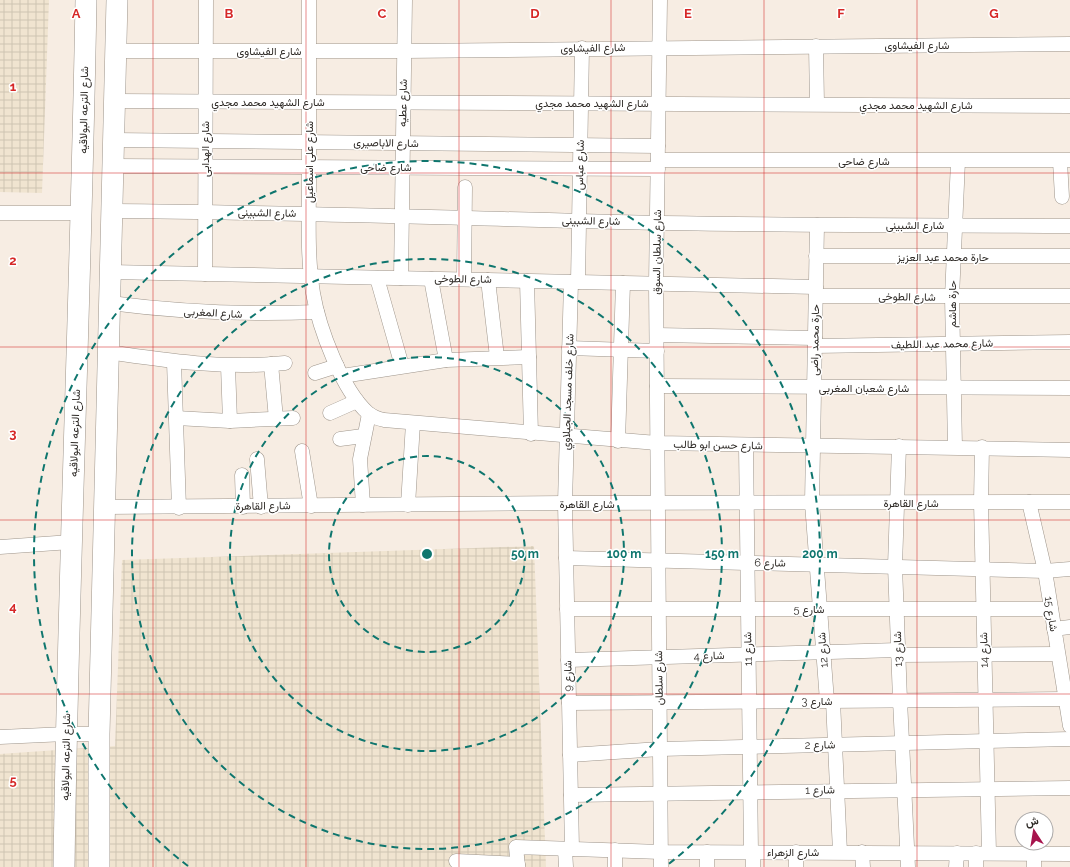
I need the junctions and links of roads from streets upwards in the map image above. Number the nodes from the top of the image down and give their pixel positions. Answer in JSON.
{"nodes":[{"id":1,"x":86,"y":0,"type":"edge"},
{"id":2,"x":117,"y":0,"type":"edge"},
{"id":3,"x":206,"y":0,"type":"edge"},
{"id":4,"x":309,"y":0,"type":"edge"},
{"id":5,"x":404,"y":0,"type":"edge"},
{"id":6,"x":660,"y":0,"type":"edge"},
{"id":7,"x":1070,"y":44,"type":"edge"},
{"id":8,"x":816,"y":46,"type":"junction"},
{"id":9,"x":582,"y":48,"type":"junction"},
{"id":10,"x":659,"y":48,"type":"junction"},
{"id":11,"x":117,"y":51,"type":"junction"},
{"id":12,"x":206,"y":51,"type":"junction"},
{"id":13,"x":309,"y":51,"type":"junction"},
{"id":14,"x":404,"y":51,"type":"junction"},
{"id":15,"x":115,"y":101,"type":"junction"},
{"id":16,"x":205,"y":101,"type":"junction"},
{"id":17,"x":309,"y":102,"type":"junction"},
{"id":18,"x":403,"y":102,"type":"junction"},
{"id":19,"x":581,"y":103,"type":"junction"},
{"id":20,"x":659,"y":104,"type":"junction"},
{"id":21,"x":817,"y":104,"type":"junction"},
{"id":22,"x":1070,"y":106,"type":"edge"},
{"id":23,"x":114,"y":140,"type":"junction"},
{"id":24,"x":205,"y":141,"type":"junction"},
{"id":25,"x":309,"y":142,"type":"junction"},
{"id":26,"x":403,"y":143,"type":"junction"},
{"id":27,"x":580,"y":145,"type":"junction"},
{"id":28,"x":658,"y":158,"type":"junction"},
{"id":29,"x":1065,"y":160,"type":"edge"},
{"id":30,"x":958,"y":161,"type":"junction"},
{"id":31,"x":113,"y":166,"type":"junction"},
{"id":32,"x":205,"y":166,"type":"junction"},
{"id":33,"x":309,"y":167,"type":"junction"},
{"id":34,"x":403,"y":167,"type":"junction"},
{"id":35,"x":580,"y":168,"type":"junction"},
{"id":36,"x":465,"y":187,"type":"dead end"},
{"id":37,"x":1062,"y":197,"type":"dead end"},
{"id":38,"x":112,"y":212,"type":"junction"},
{"id":39,"x":205,"y":212,"type":"junction"},
{"id":40,"x":0,"y":213,"type":"edge"},
{"id":41,"x":82,"y":213,"type":"junction"},
{"id":42,"x":309,"y":213,"type":"junction"},
{"id":43,"x":402,"y":215,"type":"junction"},
{"id":44,"x":464,"y":216,"type":"junction"},
{"id":45,"x":579,"y":221,"type":"junction"},
{"id":46,"x":657,"y":222,"type":"junction"},
{"id":47,"x":817,"y":225,"type":"junction"},
{"id":48,"x":954,"y":226,"type":"junction"},
{"id":49,"x":1070,"y":226,"type":"edge"},
{"id":50,"x":816,"y":256,"type":"junction"},
{"id":51,"x":1070,"y":256,"type":"edge"},
{"id":52,"x":953,"y":257,"type":"junction"},
{"id":53,"x":110,"y":272,"type":"junction"},
{"id":54,"x":205,"y":274,"type":"junction"},
{"id":55,"x":311,"y":276,"type":"junction"},
{"id":56,"x":377,"y":278,"type":"junction"},
{"id":57,"x":401,"y":278,"type":"junction"},
{"id":58,"x":431,"y":279,"type":"junction"},
{"id":59,"x":464,"y":280,"type":"junction"},
{"id":60,"x":488,"y":280,"type":"junction"},
{"id":61,"x":528,"y":281,"type":"junction"},
{"id":62,"x":575,"y":282,"type":"junction"},
{"id":63,"x":623,"y":283,"type":"junction"},
{"id":64,"x":656,"y":284,"type":"junction"},
{"id":65,"x":816,"y":292,"type":"junction"},
{"id":66,"x":1070,"y":296,"type":"edge"},
{"id":67,"x":952,"y":298,"type":"junction"},
{"id":68,"x":110,"y":303,"type":"junction"},
{"id":69,"x":317,"y":312,"type":"junction"},
{"id":70,"x":657,"y":335,"type":"junction"},
{"id":71,"x":815,"y":342,"type":"junction"},
{"id":72,"x":1070,"y":342,"type":"edge"},
{"id":73,"x":952,"y":344,"type":"junction"},
{"id":74,"x":569,"y":348,"type":"junction"},
{"id":75,"x":621,"y":350,"type":"junction"},
{"id":76,"x":657,"y":351,"type":"junction"},
{"id":77,"x":108,"y":352,"type":"junction"},
{"id":78,"x":497,"y":357,"type":"junction"},
{"id":79,"x":529,"y":357,"type":"junction"},
{"id":80,"x":446,"y":360,"type":"junction"},
{"id":81,"x":174,"y":362,"type":"junction"},
{"id":82,"x":228,"y":366,"type":"junction"},
{"id":83,"x":402,"y":366,"type":"junction"},
{"id":84,"x":340,"y":371,"type":"junction"},
{"id":85,"x":315,"y":373,"type":"dead end"},
{"id":86,"x":657,"y":386,"type":"junction"},
{"id":87,"x":814,"y":388,"type":"junction"},
{"id":88,"x":953,"y":388,"type":"junction"},
{"id":89,"x":1070,"y":388,"type":"edge"},
{"id":90,"x":357,"y":401,"type":"junction"},
{"id":91,"x":330,"y":413,"type":"dead end"},
{"id":92,"x":369,"y":414,"type":"junction"},
{"id":93,"x":176,"y":418,"type":"junction"},
{"id":94,"x":293,"y":418,"type":"dead end"},
{"id":95,"x":276,"y":419,"type":"junction"},
{"id":96,"x":230,"y":421,"type":"junction"},
{"id":97,"x":413,"y":423,"type":"junction"},
{"id":98,"x":531,"y":434,"type":"junction"},
{"id":99,"x":363,"y":436,"type":"junction"},
{"id":100,"x":567,"y":437,"type":"junction"},
{"id":101,"x":340,"y":439,"type":"dead end"},
{"id":102,"x":618,"y":441,"type":"junction"},
{"id":103,"x":658,"y":443,"type":"junction"},
{"id":104,"x":746,"y":446,"type":"junction"},
{"id":105,"x":813,"y":446,"type":"junction"},
{"id":106,"x":899,"y":446,"type":"junction"},
{"id":107,"x":955,"y":447,"type":"junction"},
{"id":108,"x":982,"y":447,"type":"junction"},
{"id":109,"x":302,"y":450,"type":"dead end"},
{"id":110,"x":1070,"y":450,"type":"edge"},
{"id":111,"x":257,"y":459,"type":"dead end"},
{"id":112,"x":242,"y":475,"type":"dead end"},
{"id":113,"x":981,"y":502,"type":"junction"},
{"id":114,"x":1030,"y":502,"type":"junction"},
{"id":115,"x":1070,"y":502,"type":"edge"},
{"id":116,"x":565,"y":503,"type":"junction"},
{"id":117,"x":745,"y":503,"type":"junction"},
{"id":118,"x":812,"y":503,"type":"junction"},
{"id":119,"x":896,"y":503,"type":"junction"},
{"id":120,"x":658,"y":504,"type":"junction"},
{"id":121,"x":363,"y":505,"type":"junction"},
{"id":122,"x":408,"y":505,"type":"junction"},
{"id":123,"x":261,"y":506,"type":"junction"},
{"id":124,"x":311,"y":506,"type":"junction"},
{"id":125,"x":105,"y":507,"type":"junction"},
{"id":126,"x":243,"y":507,"type":"junction"},
{"id":127,"x":179,"y":508,"type":"junction"},
{"id":128,"x":71,"y":542,"type":"junction"},
{"id":129,"x":0,"y":547,"type":"edge"},
{"id":130,"x":566,"y":558,"type":"junction"},
{"id":131,"x":658,"y":560,"type":"junction"},
{"id":132,"x":746,"y":562,"type":"junction"},
{"id":133,"x":816,"y":564,"type":"junction"},
{"id":134,"x":895,"y":566,"type":"junction"},
{"id":135,"x":982,"y":569,"type":"junction"},
{"id":136,"x":1070,"y":569,"type":"edge"},
{"id":137,"x":1044,"y":571,"type":"junction"},
{"id":138,"x":567,"y":609,"type":"junction"},
{"id":139,"x":658,"y":609,"type":"junction"},
{"id":140,"x":747,"y":609,"type":"junction"},
{"id":141,"x":820,"y":609,"type":"junction"},
{"id":142,"x":897,"y":609,"type":"junction"},
{"id":143,"x":983,"y":609,"type":"junction"},
{"id":144,"x":1051,"y":609,"type":"junction"},
{"id":145,"x":1070,"y":627,"type":"edge"},
{"id":146,"x":1054,"y":629,"type":"junction"},
{"id":147,"x":824,"y":652,"type":"junction"},
{"id":148,"x":898,"y":652,"type":"junction"},
{"id":149,"x":748,"y":654,"type":"junction"},
{"id":150,"x":984,"y":654,"type":"junction"},
{"id":151,"x":1058,"y":654,"type":"junction"},
{"id":152,"x":659,"y":657,"type":"junction"},
{"id":153,"x":568,"y":660,"type":"junction"},
{"id":154,"x":1066,"y":682,"type":"edge"},
{"id":155,"x":1065,"y":699,"type":"junction"},
{"id":156,"x":900,"y":700,"type":"junction"},
{"id":157,"x":985,"y":700,"type":"junction"},
{"id":158,"x":830,"y":701,"type":"junction"},
{"id":159,"x":660,"y":702,"type":"junction"},
{"id":160,"x":749,"y":702,"type":"junction"},
{"id":161,"x":569,"y":703,"type":"junction"},
{"id":162,"x":1070,"y":726,"type":"edge"},
{"id":163,"x":66,"y":734,"type":"junction"},
{"id":164,"x":99,"y":734,"type":"junction"},
{"id":165,"x":0,"y":737,"type":"edge"},
{"id":166,"x":1070,"y":739,"type":"edge"},
{"id":167,"x":986,"y":741,"type":"junction"},
{"id":168,"x":901,"y":743,"type":"junction"},
{"id":169,"x":835,"y":745,"type":"junction"},
{"id":170,"x":750,"y":747,"type":"junction"},
{"id":171,"x":660,"y":749,"type":"junction"},
{"id":172,"x":570,"y":755,"type":"junction"},
{"id":173,"x":1070,"y":788,"type":"edge"},
{"id":174,"x":987,"y":789,"type":"junction"},
{"id":175,"x":837,"y":790,"type":"junction"},
{"id":176,"x":904,"y":790,"type":"junction"},
{"id":177,"x":750,"y":791,"type":"junction"},
{"id":178,"x":660,"y":792,"type":"junction"},
{"id":179,"x":570,"y":795,"type":"junction"},
{"id":180,"x":568,"y":849,"type":"junction"},
{"id":181,"x":615,"y":850,"type":"junction"},
{"id":182,"x":661,"y":852,"type":"junction"},
{"id":183,"x":707,"y":852,"type":"junction"},
{"id":184,"x":752,"y":852,"type":"junction"},
{"id":185,"x":796,"y":852,"type":"junction"},
{"id":186,"x":840,"y":852,"type":"junction"},
{"id":187,"x":862,"y":852,"type":"junction"},
{"id":188,"x":908,"y":852,"type":"junction"},
{"id":189,"x":1070,"y":854,"type":"edge"},
{"id":190,"x":980,"y":858,"type":"edge"},
{"id":191,"x":957,"y":860,"type":"edge"},
{"id":192,"x":456,"y":861,"type":"dead end"},
{"id":193,"x":1034,"y":861,"type":"edge"},
{"id":194,"x":518,"y":865,"type":"edge"},
{"id":195,"x":64,"y":867,"type":"edge"},
{"id":196,"x":99,"y":867,"type":"edge"},
{"id":197,"x":566,"y":867,"type":"edge"},
{"id":198,"x":615,"y":867,"type":"edge"},
{"id":199,"x":661,"y":867,"type":"edge"},
{"id":200,"x":707,"y":867,"type":"edge"},
{"id":201,"x":753,"y":867,"type":"edge"},
{"id":202,"x":796,"y":867,"type":"edge"},
{"id":203,"x":862,"y":867,"type":"edge"},
{"id":204,"x":908,"y":867,"type":"edge"}],
"edges":[{"from":1,"to":41,"type":"street","name":"شارع الترعه البولاقيه"},
{"from":2,"to":11,"type":"street"},
{"from":3,"to":12,"type":"street","name":"شارع الهدابى"},
{"from":4,"to":13,"type":"street","name":"شارع على اسماعيل"},
{"from":5,"to":14,"type":"street","name":"شارع عطيه"},
{"from":6,"to":10,"type":"street","name":"شارع سلطان السوق"},
{"from":7,"to":8,"type":"street","name":"شارع الفيشاوى"},
{"from":8,"to":10,"type":"street","name":"شارع الفيشاوى"},
{"from":8,"to":21,"type":"street"},
{"from":9,"to":10,"type":"street","name":"شارع الفيشاوى"},
{"from":9,"to":14,"type":"street","name":"شارع الفيشاوى"},
{"from":9,"to":19,"type":"street","name":"شارع عباس"},
{"from":10,"to":20,"type":"street","name":"شارع سلطان السوق"},
{"from":11,"to":12,"type":"street","name":"شارع الفيشاوى"},
{"from":11,"to":15,"type":"street"},
{"from":12,"to":13,"type":"street","name":"شارع الفيشاوى"},
{"from":12,"to":16,"type":"street","name":"شارع الهدابى"},
{"from":13,"to":14,"type":"street","name":"شارع الفيشاوى"},
{"from":13,"to":17,"type":"street","name":"شارع على اسماعيل"},
{"from":14,"to":18,"type":"street","name":"شارع عطيه"},
{"from":15,"to":16,"type":"street","name":"شارع الشهيد محمد مجدي"},
{"from":15,"to":23,"type":"street"},
{"from":16,"to":17,"type":"street","name":"شارع الشهيد محمد مجدي"},
{"from":16,"to":24,"type":"street","name":"شارع الهدابى"},
{"from":17,"to":18,"type":"street","name":"شارع الشهيد محمد مجدي"},
{"from":17,"to":25,"type":"street","name":"شارع على اسماعيل"},
{"from":18,"to":19,"type":"street","name":"شارع الشهيد محمد مجدي"},
{"from":18,"to":26,"type":"street","name":"شارع عطيه"},
{"from":19,"to":20,"type":"street","name":"شارع الشهيد محمد مجدي"},
{"from":19,"to":27,"type":"street","name":"شارع عباس"},
{"from":20,"to":21,"type":"street","name":"شارع الشهيد محمد مجدي"},
{"from":20,"to":28,"type":"street","name":"شارع سلطان السوق"},
{"from":21,"to":22,"type":"street","name":"شارع الشهيد محمد مجدي"},
{"from":23,"to":24,"type":"street","name":"شارع الاباصيرى"},
{"from":23,"to":31,"type":"street"},
{"from":24,"to":25,"type":"street","name":"شارع الاباصيرى"},
{"from":24,"to":32,"type":"street","name":"شارع الهدابى"},
{"from":25,"to":26,"type":"street","name":"شارع الاباصيرى"},
{"from":25,"to":33,"type":"street","name":"شارع على اسماعيل"},
{"from":26,"to":27,"type":"street","name":"شارع الاباصيرى"},
{"from":26,"to":34,"type":"street","name":"شارع عطيه"},
{"from":27,"to":28,"type":"street","name":"شارع الاباصيرى"},
{"from":27,"to":35,"type":"street","name":"شارع عباس"},
{"from":28,"to":30,"type":"street","name":"شارع ضاحى"},
{"from":28,"to":35,"type":"street","name":"شارع ضاحى"},
{"from":28,"to":46,"type":"street","name":"شارع سلطان السوق"},
{"from":29,"to":30,"type":"street","name":"شارع ضاحى"},
{"from":29,"to":37,"type":"street"},
{"from":30,"to":48,"type":"street","name":"حارة هاشم"},
{"from":31,"to":32,"type":"street","name":"شارع ضاحى"},
{"from":31,"to":38,"type":"street"},
{"from":32,"to":33,"type":"street","name":"شارع ضاحى"},
{"from":32,"to":39,"type":"street","name":"شارع الهدابى"},
{"from":33,"to":34,"type":"street","name":"شارع ضاحى"},
{"from":33,"to":42,"type":"street","name":"شارع على اسماعيل"},
{"from":34,"to":35,"type":"street","name":"شارع ضاحى"},
{"from":34,"to":43,"type":"street","name":"شارع عطيه"},
{"from":35,"to":45,"type":"street","name":"شارع عباس"},
{"from":36,"to":44,"type":"street"},
{"from":38,"to":39,"type":"street","name":"شارع الشبينى"},
{"from":38,"to":53,"type":"street"},
{"from":39,"to":42,"type":"street","name":"شارع الشبينى"},
{"from":39,"to":54,"type":"street","name":"شارع الهدابى"},
{"from":40,"to":41,"type":"street"},
{"from":41,"to":128,"type":"street","name":"شارع الترعه البولاقيه"},
{"from":42,"to":43,"type":"street","name":"شارع الشبينى"},
{"from":42,"to":55,"type":"street","name":"شارع على اسماعيل"},
{"from":43,"to":44,"type":"street","name":"شارع الشبينى"},
{"from":43,"to":57,"type":"street","name":"شارع عطيه"},
{"from":44,"to":45,"type":"street","name":"شارع الشبينى"},
{"from":44,"to":59,"type":"street"},
{"from":45,"to":46,"type":"street","name":"شارع الشبينى"},
{"from":45,"to":62,"type":"street","name":"شارع عباس"},
{"from":46,"to":47,"type":"street","name":"شارع الشبينى"},
{"from":46,"to":64,"type":"street","name":"شارع سلطان السوق"},
{"from":47,"to":48,"type":"street","name":"شارع الشبينى"},
{"from":47,"to":50,"type":"street","name":"حارة محمد راضى"},
{"from":48,"to":49,"type":"street","name":"شارع الشبينى"},
{"from":48,"to":52,"type":"street","name":"حارة هاشم"},
{"from":50,"to":52,"type":"street","name":"حارة محمد عبد العزيز"},
{"from":50,"to":65,"type":"street","name":"حارة محمد راضى"},
{"from":51,"to":52,"type":"street","name":"حارة محمد عبد العزيز"},
{"from":52,"to":67,"type":"street","name":"حارة هاشم"},
{"from":53,"to":54,"type":"street","name":"شارع الطوخى"},
{"from":53,"to":68,"type":"street"},
{"from":54,"to":55,"type":"street","name":"شارع الطوخى"},
{"from":55,"to":56,"type":"street","name":"شارع الطوخى"},
{"from":55,"to":69,"type":"street","name":"شارع على اسماعيل"},
{"from":56,"to":57,"type":"street","name":"شارع الطوخى"},
{"from":56,"to":83,"type":"street"},
{"from":57,"to":58,"type":"street","name":"شارع الطوخى"},
{"from":58,"to":59,"type":"street","name":"شارع الطوخى"},
{"from":58,"to":80,"type":"street"},
{"from":59,"to":60,"type":"street","name":"شارع الطوخى"},
{"from":60,"to":61,"type":"street","name":"شارع الطوخى"},
{"from":60,"to":78,"type":"street"},
{"from":61,"to":62,"type":"street","name":"شارع الطوخى"},
{"from":61,"to":79,"type":"street"},
{"from":62,"to":63,"type":"street","name":"شارع الطوخى"},
{"from":62,"to":74,"type":"street","name":"شارع خلف مسجد الجبلاوي"},
{"from":63,"to":64,"type":"street","name":"شارع الطوخى"},
{"from":63,"to":75,"type":"street"},
{"from":64,"to":65,"type":"street","name":"شارع الطوخى"},
{"from":64,"to":70,"type":"street","name":"شارع سلطان السوق"},
{"from":65,"to":67,"type":"street","name":"شارع الطوخى"},
{"from":65,"to":71,"type":"street","name":"حارة محمد راضى"},
{"from":66,"to":67,"type":"street","name":"شارع الطوخى"},
{"from":67,"to":73,"type":"street","name":"حارة هاشم"},
{"from":68,"to":69,"type":"street","name":"شارع المغربى"},
{"from":68,"to":77,"type":"street"},
{"from":69,"to":84,"type":"street","name":"شارع على اسماعيل"},
{"from":70,"to":71,"type":"street","name":"شارع محمد عبد اللطيف"},
{"from":70,"to":76,"type":"street","name":"شارع سلطان السوق"},
{"from":71,"to":73,"type":"street","name":"شارع محمد عبد اللطيف"},
{"from":71,"to":87,"type":"street","name":"حارة محمد راضى"},
{"from":72,"to":73,"type":"street","name":"شارع محمد عبد اللطيف"},
{"from":73,"to":88,"type":"street","name":"حارة هاشم"},
{"from":74,"to":75,"type":"street"},
{"from":74,"to":100,"type":"street","name":"شارع خلف مسجد الجبلاوي"},
{"from":75,"to":76,"type":"street"},
{"from":75,"to":102,"type":"street"},
{"from":76,"to":86,"type":"street","name":"شارع سلطان السوق"},
{"from":77,"to":81,"type":"street"},
{"from":77,"to":125,"type":"street"},
{"from":78,"to":79,"type":"street"},
{"from":78,"to":80,"type":"street"},
{"from":79,"to":98,"type":"street"},
{"from":80,"to":83,"type":"street"},
{"from":81,"to":82,"type":"street"},
{"from":81,"to":93,"type":"street"},
{"from":82,"to":95,"type":"street"},
{"from":82,"to":96,"type":"street"},
{"from":83,"to":84,"type":"street"},
{"from":84,"to":85,"type":"street"},
{"from":84,"to":90,"type":"street","name":"شارع على اسماعيل"},
{"from":86,"to":87,"type":"street","name":"شارع شعبان المغربى"},
{"from":86,"to":103,"type":"street","name":"شارع سلطان السوق"},
{"from":87,"to":88,"type":"street","name":"شارع شعبان المغربى"},
{"from":87,"to":105,"type":"street","name":"حارة محمد راضى"},
{"from":88,"to":89,"type":"street","name":"شارع شعبان المغربى"},
{"from":88,"to":107,"type":"street","name":"حارة هاشم"},
{"from":90,"to":91,"type":"street"},
{"from":90,"to":92,"type":"street","name":"شارع على اسماعيل"},
{"from":92,"to":97,"type":"street","name":"شارع حسن ابو طالب"},
{"from":92,"to":99,"type":"street"},
{"from":93,"to":96,"type":"street"},
{"from":93,"to":127,"type":"street"},
{"from":94,"to":95,"type":"street"},
{"from":95,"to":96,"type":"street"},
{"from":97,"to":98,"type":"street","name":"شارع حسن ابو طالب"},
{"from":97,"to":122,"type":"street"},
{"from":98,"to":100,"type":"street","name":"شارع حسن ابو طالب"},
{"from":99,"to":101,"type":"street"},
{"from":99,"to":121,"type":"street"},
{"from":100,"to":102,"type":"street","name":"شارع حسن ابو طالب"},
{"from":100,"to":116,"type":"street","name":"شارع خلف مسجد الجبلاوي"},
{"from":102,"to":103,"type":"street","name":"شارع حسن ابو طالب"},
{"from":103,"to":104,"type":"street","name":"شارع حسن ابو طالب"},
{"from":103,"to":120,"type":"street","name":"شارع سلطان السوق"},
{"from":104,"to":105,"type":"street","name":"شارع حسن ابو طالب"},
{"from":104,"to":117,"type":"street","name":"شارع 11"},
{"from":105,"to":106,"type":"street","name":"شارع حسن ابو طالب"},
{"from":105,"to":118,"type":"street","name":"حارة محمد راضى"},
{"from":106,"to":107,"type":"street","name":"شارع حسن ابو طالب"},
{"from":106,"to":119,"type":"street","name":"شارع 13"},
{"from":107,"to":108,"type":"street","name":"شارع حسن ابو طالب"},
{"from":108,"to":110,"type":"street","name":"شارع حسن ابو طالب"},
{"from":108,"to":113,"type":"street","name":"شارع 14"},
{"from":109,"to":124,"type":"street"},
{"from":111,"to":123,"type":"street"},
{"from":112,"to":126,"type":"street"},
{"from":113,"to":114,"type":"street","name":"شارع القاهرة"},
{"from":113,"to":119,"type":"street","name":"شارع القاهرة"},
{"from":113,"to":135,"type":"street","name":"شارع 14"},
{"from":114,"to":115,"type":"street","name":"شارع القاهرة"},
{"from":114,"to":137,"type":"street","name":"شارع 15"},
{"from":116,"to":120,"type":"street","name":"شارع القاهرة"},
{"from":116,"to":122,"type":"street","name":"شارع القاهرة"},
{"from":116,"to":130,"type":"street","name":"شارع 9"},
{"from":117,"to":118,"type":"street","name":"شارع القاهرة"},
{"from":117,"to":120,"type":"street","name":"شارع القاهرة"},
{"from":117,"to":132,"type":"street","name":"شارع 11"},
{"from":118,"to":119,"type":"street","name":"شارع القاهرة"},
{"from":118,"to":133,"type":"street","name":"شارع 12"},
{"from":119,"to":134,"type":"street","name":"شارع 13"},
{"from":120,"to":131,"type":"street","name":"شارع سلطان"},
{"from":121,"to":122,"type":"street","name":"شارع القاهرة"},
{"from":121,"to":124,"type":"street","name":"شارع القاهرة"},
{"from":123,"to":124,"type":"street","name":"شارع القاهرة"},
{"from":123,"to":126,"type":"street","name":"شارع القاهرة"},
{"from":125,"to":127,"type":"street","name":"شارع القاهرة"},
{"from":125,"to":164,"type":"street"},
{"from":126,"to":127,"type":"street","name":"شارع القاهرة"},
{"from":128,"to":129,"type":"street"},
{"from":128,"to":163,"type":"street","name":"شارع الترعه البولاقيه"},
{"from":130,"to":131,"type":"street","name":"شارع 6"},
{"from":130,"to":138,"type":"street","name":"شارع 9"},
{"from":131,"to":132,"type":"street","name":"شارع 6"},
{"from":131,"to":139,"type":"street","name":"شارع سلطان"},
{"from":132,"to":133,"type":"street","name":"شارع 6"},
{"from":132,"to":140,"type":"street","name":"شارع 11"},
{"from":133,"to":134,"type":"street","name":"شارع 6"},
{"from":133,"to":141,"type":"street","name":"شارع 12"},
{"from":134,"to":135,"type":"street","name":"شارع 6"},
{"from":134,"to":142,"type":"street","name":"شارع 13"},
{"from":135,"to":137,"type":"street","name":"شارع 6"},
{"from":135,"to":143,"type":"street","name":"شارع 14"},
{"from":136,"to":137,"type":"street","name":"شارع 6"},
{"from":137,"to":144,"type":"street","name":"شارع 15"},
{"from":138,"to":139,"type":"street","name":"شارع 5"},
{"from":138,"to":153,"type":"street","name":"شارع 9"},
{"from":139,"to":140,"type":"street","name":"شارع 5"},
{"from":139,"to":152,"type":"street","name":"شارع سلطان"},
{"from":140,"to":141,"type":"street","name":"شارع 5"},
{"from":140,"to":149,"type":"street","name":"شارع 11"},
{"from":141,"to":142,"type":"street","name":"شارع 5"},
{"from":141,"to":147,"type":"street","name":"شارع 12"},
{"from":142,"to":143,"type":"street","name":"شارع 5"},
{"from":142,"to":148,"type":"street","name":"شارع 13"},
{"from":143,"to":144,"type":"street","name":"شارع 5"},
{"from":143,"to":150,"type":"street","name":"شارع 14"},
{"from":144,"to":146,"type":"street","name":"شارع 15"},
{"from":145,"to":146,"type":"street"},
{"from":146,"to":151,"type":"street","name":"شارع 15"},
{"from":147,"to":148,"type":"street","name":"شارع 4"},
{"from":147,"to":149,"type":"street","name":"شارع 4"},
{"from":147,"to":158,"type":"street","name":"شارع 12"},
{"from":148,"to":150,"type":"street","name":"شارع 4"},
{"from":148,"to":156,"type":"street","name":"شارع 13"},
{"from":149,"to":152,"type":"street","name":"شارع 4"},
{"from":149,"to":160,"type":"street","name":"شارع 11"},
{"from":150,"to":151,"type":"street","name":"شارع 4"},
{"from":150,"to":157,"type":"street","name":"شارع 14"},
{"from":151,"to":154,"type":"street","name":"شارع 15"},
{"from":152,"to":153,"type":"street","name":"شارع 4"},
{"from":152,"to":159,"type":"street","name":"شارع سلطان"},
{"from":153,"to":161,"type":"street","name":"شارع 9"},
{"from":154,"to":155,"type":"street","name":"شارع 15"},
{"from":155,"to":157,"type":"street","name":"شارع 3"},
{"from":155,"to":162,"type":"street","name":"شارع 15"},
{"from":156,"to":157,"type":"street","name":"شارع 3"},
{"from":156,"to":158,"type":"street","name":"شارع 3"},
{"from":156,"to":168,"type":"street","name":"شارع 13"},
{"from":157,"to":167,"type":"street","name":"شارع 14"},
{"from":158,"to":160,"type":"street","name":"شارع 3"},
{"from":158,"to":169,"type":"street","name":"شارع 12"},
{"from":159,"to":160,"type":"street","name":"شارع 3"},
{"from":159,"to":161,"type":"street","name":"شارع 3"},
{"from":159,"to":171,"type":"street","name":"شارع سلطان"},
{"from":160,"to":170,"type":"street","name":"شارع 11"},
{"from":161,"to":172,"type":"street","name":"شارع 9"},
{"from":163,"to":164,"type":"street"},
{"from":163,"to":165,"type":"street"},
{"from":163,"to":195,"type":"street","name":"شارع الترعه البولاقيه"},
{"from":164,"to":196,"type":"street"},
{"from":166,"to":167,"type":"street","name":"شارع 2"},
{"from":167,"to":168,"type":"street","name":"شارع 2"},
{"from":167,"to":174,"type":"street","name":"شارع 14"},
{"from":168,"to":169,"type":"street","name":"شارع 2"},
{"from":168,"to":176,"type":"street","name":"شارع 13"},
{"from":169,"to":170,"type":"street","name":"شارع 2"},
{"from":169,"to":175,"type":"street","name":"شارع 12"},
{"from":170,"to":171,"type":"street","name":"شارع 2"},
{"from":170,"to":177,"type":"street","name":"شارع 11"},
{"from":171,"to":172,"type":"street","name":"شارع 2"},
{"from":171,"to":178,"type":"street","name":"شارع سلطان"},
{"from":172,"to":179,"type":"street","name":"شارع 9"},
{"from":173,"to":174,"type":"street","name":"شارع 1"},
{"from":174,"to":176,"type":"street","name":"شارع 1"},
{"from":174,"to":190,"type":"street","name":"شارع 14"},
{"from":175,"to":176,"type":"street","name":"شارع 1"},
{"from":175,"to":177,"type":"street","name":"شارع 1"},
{"from":175,"to":186,"type":"street","name":"شارع 12"},
{"from":176,"to":188,"type":"street","name":"شارع 13"},
{"from":177,"to":178,"type":"street","name":"شارع 1"},
{"from":177,"to":184,"type":"street","name":"شارع 11"},
{"from":178,"to":179,"type":"street","name":"شارع 1"},
{"from":178,"to":182,"type":"street","name":"شارع سلطان"},
{"from":179,"to":180,"type":"street","name":"شارع 9"},
{"from":180,"to":181,"type":"street","name":"شارع الزهراء"},
{"from":180,"to":194,"type":"street","name":"شارع الزهراء"},
{"from":180,"to":197,"type":"street","name":"شارع 9"},
{"from":181,"to":182,"type":"street","name":"شارع الزهراء"},
{"from":181,"to":198,"type":"street"},
{"from":182,"to":183,"type":"street","name":"شارع الزهراء"},
{"from":182,"to":199,"type":"street","name":"شارع سلطان"},
{"from":183,"to":184,"type":"street","name":"شارع الزهراء"},
{"from":183,"to":200,"type":"street"},
{"from":184,"to":185,"type":"street","name":"شارع الزهراء"},
{"from":184,"to":201,"type":"street","name":"شارع 11"},
{"from":185,"to":186,"type":"street","name":"شارع الزهراء"},
{"from":185,"to":202,"type":"street"},
{"from":186,"to":187,"type":"street","name":"شارع الزهراء"},
{"from":187,"to":188,"type":"street","name":"شارع الزهراء"},
{"from":187,"to":203,"type":"street"},
{"from":188,"to":191,"type":"street","name":"شارع الزهراء"},
{"from":188,"to":204,"type":"street","name":"شارع 13"},
{"from":189,"to":193,"type":"street","name":"شارع الزهراء"},
{"from":190,"to":191,"type":"street","name":"شارع الزهراء"},
{"from":190,"to":193,"type":"street","name":"شارع الزهراء"},
{"from":192,"to":194,"type":"street"}]}
